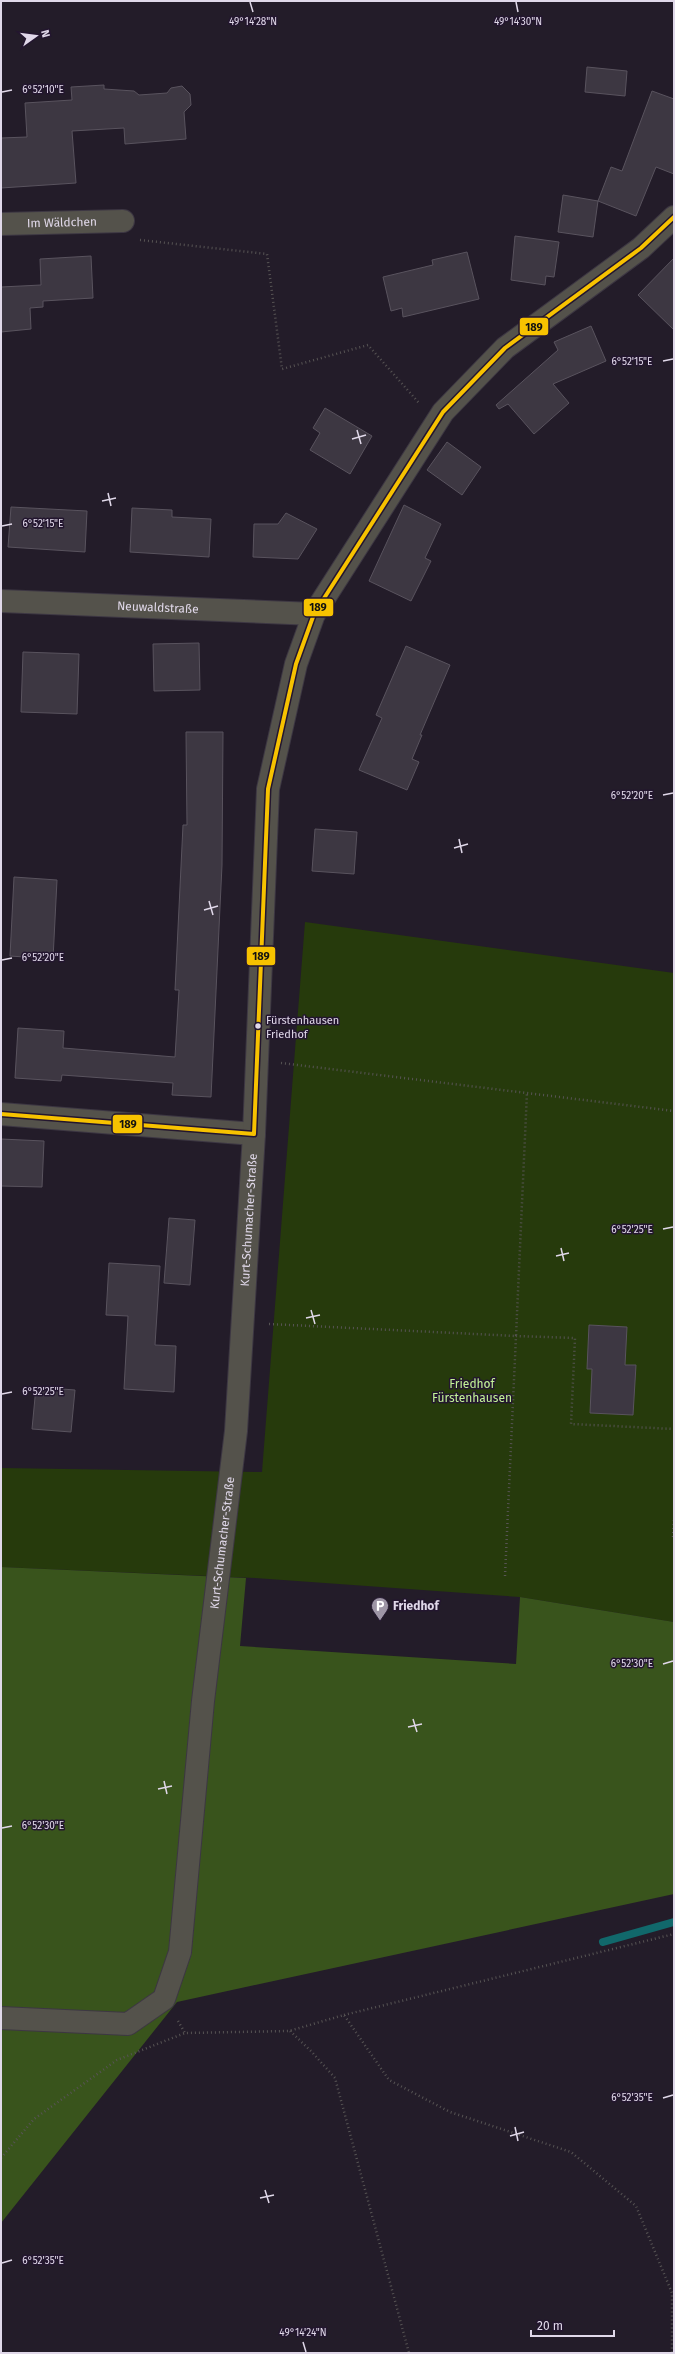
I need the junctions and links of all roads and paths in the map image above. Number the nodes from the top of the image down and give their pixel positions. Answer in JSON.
{"nodes":[{"id":1,"x":674,"y":217,"type":"edge"},
{"id":2,"x":124,"y":221,"type":"joint"},
{"id":3,"x":1,"y":224,"type":"edge"},
{"id":4,"x":436,"y":423,"type":"junction"},
{"id":5,"x":1,"y":601,"type":"edge"},
{"id":6,"x":314,"y":614,"type":"junction"},
{"id":7,"x":257,"y":1060,"type":"junction"},
{"id":8,"x":527,"y":1092,"type":"junction"},
{"id":9,"x":674,"y":1111,"type":"edge"},
{"id":10,"x":1,"y":1114,"type":"edge"},
{"id":11,"x":254,"y":1134,"type":"junction"},
{"id":12,"x":242,"y":1322,"type":"junction"},
{"id":13,"x":516,"y":1336,"type":"junction"},
{"id":14,"x":674,"y":1429,"type":"edge"},
{"id":15,"x":674,"y":1519,"type":"edge"},
{"id":16,"x":673,"y":1537,"type":"dead end"},
{"id":17,"x":505,"y":1576,"type":"dead end"},
{"id":18,"x":674,"y":1934,"type":"edge"},
{"id":19,"x":344,"y":2015,"type":"junction"},
{"id":20,"x":1,"y":2018,"type":"edge"},
{"id":21,"x":289,"y":2031,"type":"junction"},
{"id":22,"x":1,"y":2158,"type":"edge"},
{"id":23,"x":409,"y":2353,"type":"edge"},
{"id":24,"x":672,"y":2353,"type":"edge"}],
"edges":[{"from":1,"to":4,"type":"street","name":"Kurt-Schumacher-Straße"},
{"from":2,"to":3,"type":"street","name":"Im Wäldchen"},
{"from":2,"to":4,"type":"path"},
{"from":4,"to":6,"type":"street","name":"Kurt-Schumacher-Straße"},
{"from":5,"to":6,"type":"street","name":"Neuwaldstraße"},
{"from":6,"to":7,"type":"street","name":"Kurt-Schumacher-Straße"},
{"from":7,"to":8,"type":"path"},
{"from":7,"to":11,"type":"street","name":"Kurt-Schumacher-Straße"},
{"from":8,"to":9,"type":"path"},
{"from":8,"to":13,"type":"path"},
{"from":10,"to":11,"type":"street"},
{"from":11,"to":12,"type":"street","name":"Kurt-Schumacher-Straße"},
{"from":12,"to":13,"type":"path"},
{"from":12,"to":20,"type":"street","name":"Kurt-Schumacher-Straße"},
{"from":13,"to":14,"type":"path"},
{"from":13,"to":17,"type":"path"},
{"from":15,"to":16,"type":"path"},
{"from":18,"to":19,"type":"path"},
{"from":19,"to":21,"type":"path"},
{"from":19,"to":24,"type":"path"},
{"from":21,"to":22,"type":"path"},
{"from":21,"to":23,"type":"path"}]}
